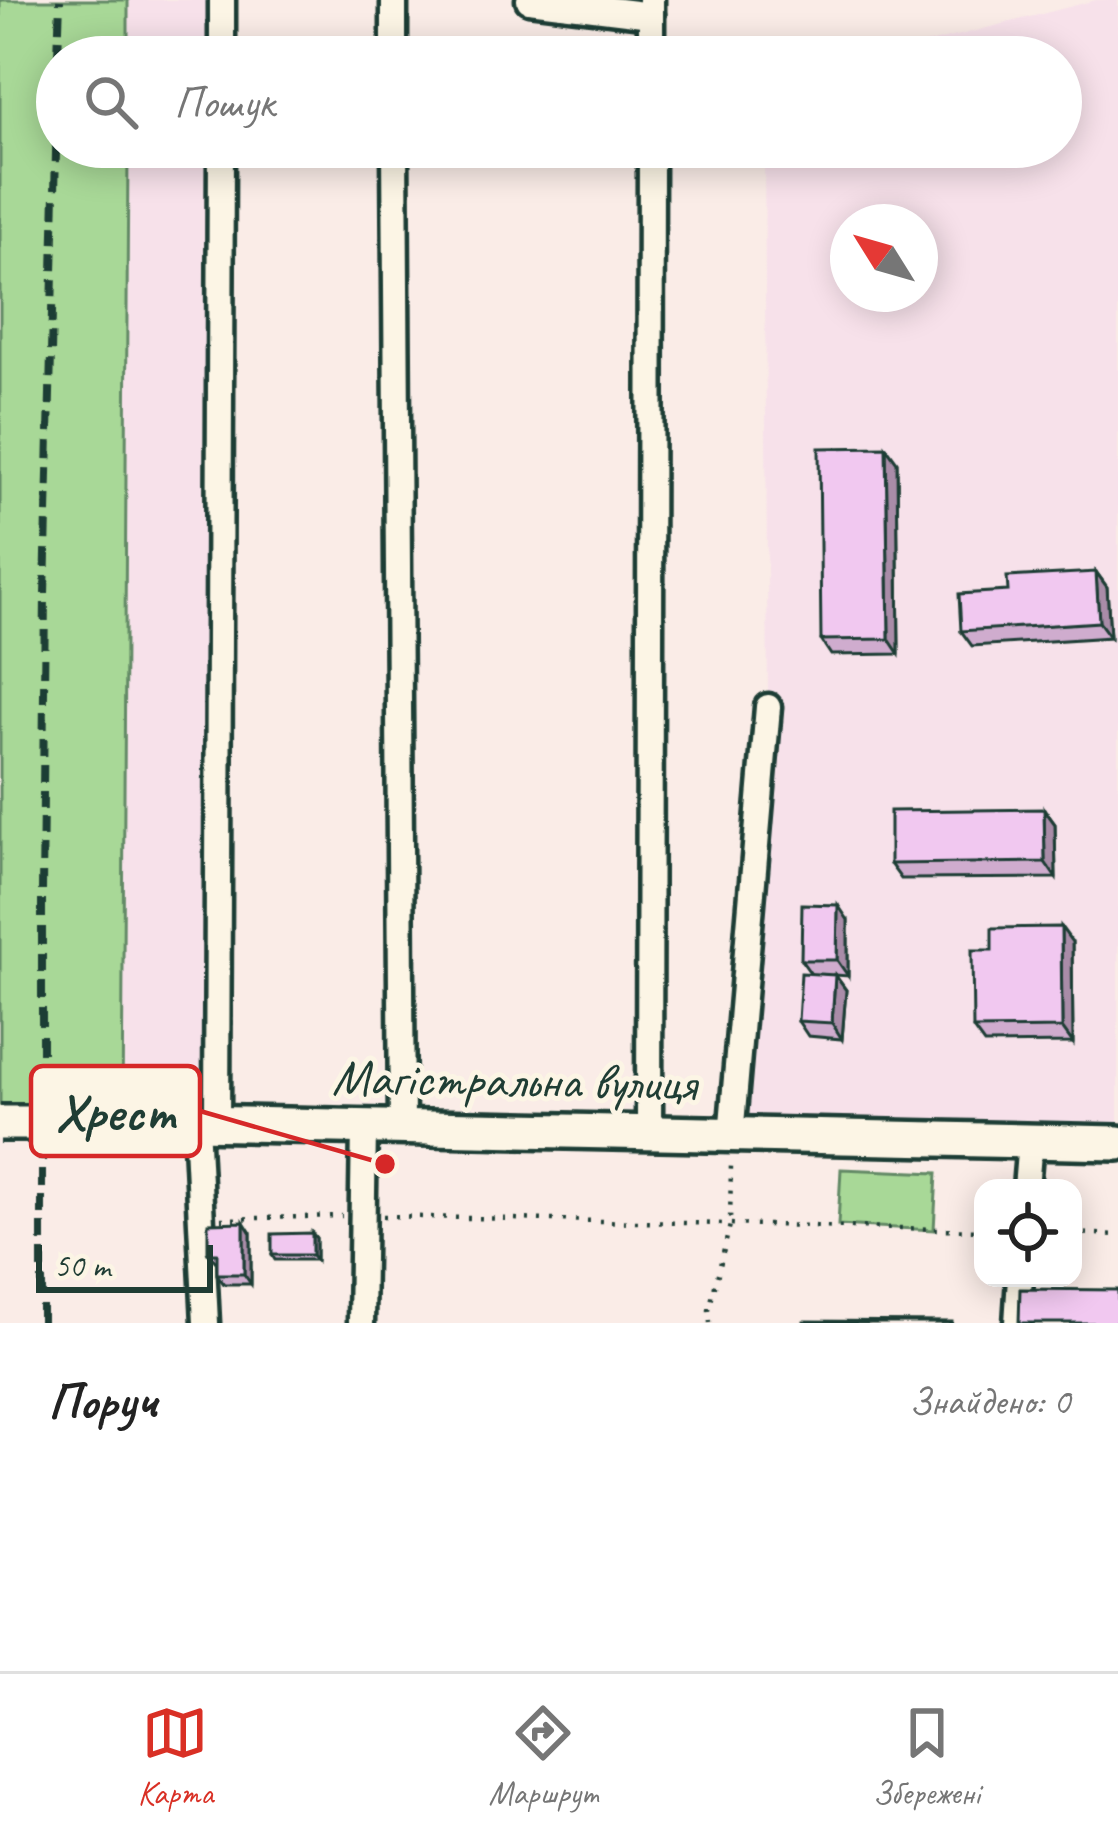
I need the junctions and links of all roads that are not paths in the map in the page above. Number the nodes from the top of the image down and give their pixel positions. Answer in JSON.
{"nodes":[{"id":1,"x":222,"y":0,"type":"edge"},
{"id":2,"x":394,"y":0,"type":"edge"},
{"id":3,"x":529,"y":0,"type":"edge"},
{"id":4,"x":651,"y":8,"type":"edge"},
{"id":5,"x":222,"y":36,"type":"edge"},
{"id":6,"x":394,"y":36,"type":"edge"},
{"id":7,"x":221,"y":168,"type":"edge"},
{"id":8,"x":395,"y":168,"type":"edge"},
{"id":9,"x":651,"y":168,"type":"edge"},
{"id":10,"x":768,"y":706,"type":"dead end"},
{"id":11,"x":0,"y":1123,"type":"edge"},
{"id":12,"x":207,"y":1123,"type":"junction"},
{"id":13,"x":364,"y":1127,"type":"junction"},
{"id":14,"x":402,"y":1127,"type":"junction"},
{"id":15,"x":649,"y":1134,"type":"junction"},
{"id":16,"x":731,"y":1136,"type":"junction"},
{"id":17,"x":1030,"y":1141,"type":"junction"},
{"id":18,"x":1118,"y":1143,"type":"edge"},
{"id":19,"x":1027,"y":1179,"type":"edge"},
{"id":20,"x":1019,"y":1287,"type":"edge"},
{"id":21,"x":206,"y":1323,"type":"edge"},
{"id":22,"x":362,"y":1323,"type":"edge"},
{"id":23,"x":1017,"y":1323,"type":"edge"}],
"edges":[{"from":1,"to":5,"type":"street"},
{"from":2,"to":6,"type":"street"},
{"from":3,"to":4,"type":"street"},
{"from":7,"to":12,"type":"street"},
{"from":8,"to":14,"type":"street"},
{"from":9,"to":15,"type":"street"},
{"from":10,"to":16,"type":"street"},
{"from":11,"to":12,"type":"main road","name":"Магістральна вулиця","bridge":true},
{"from":12,"to":13,"type":"main road","name":"Магістральна вулиця"},
{"from":12,"to":21,"type":"street"},
{"from":13,"to":14,"type":"main road","name":"Магістральна вулиця"},
{"from":13,"to":22,"type":"street"},
{"from":14,"to":15,"type":"main road","name":"Магістральна вулиця"},
{"from":15,"to":16,"type":"main road","name":"Магістральна вулиця"},
{"from":16,"to":17,"type":"main road","name":"Магістральна вулиця"},
{"from":17,"to":18,"type":"main road","name":"Магістральна вулиця"},
{"from":17,"to":19,"type":"street"},
{"from":20,"to":23,"type":"street"}]}
